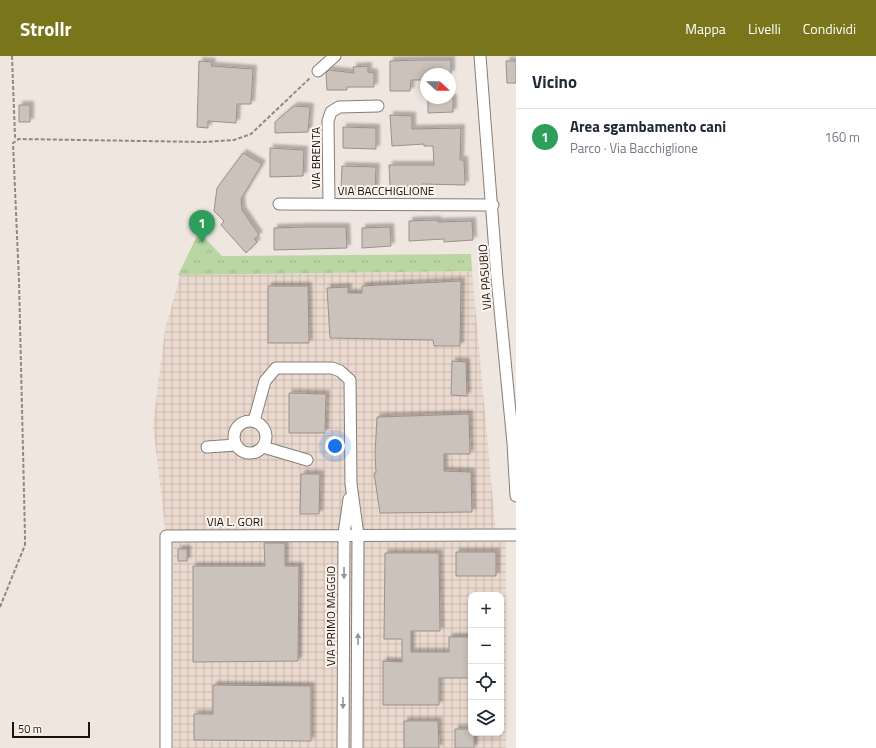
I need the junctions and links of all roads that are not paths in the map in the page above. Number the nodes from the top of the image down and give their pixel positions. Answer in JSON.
{"nodes":[{"id":1,"x":335,"y":56,"type":"edge"},
{"id":2,"x":480,"y":56,"type":"edge"},
{"id":3,"x":318,"y":71,"type":"road end"},
{"id":4,"x":378,"y":106,"type":"dead end"},
{"id":5,"x":279,"y":204,"type":"dead end"},
{"id":6,"x":329,"y":204,"type":"junction"},
{"id":7,"x":493,"y":205,"type":"junction"},
{"id":8,"x":254,"y":421,"type":"junction"},
{"id":9,"x":236,"y":445,"type":"junction"},
{"id":10,"x":207,"y":447,"type":"dead end"},
{"id":11,"x":263,"y":447,"type":"junction"},
{"id":12,"x":308,"y":460,"type":"dead end"},
{"id":13,"x":352,"y":484,"type":"junction"},
{"id":14,"x":516,"y":496,"type":"edge"},
{"id":15,"x":344,"y":534,"type":"junction"},
{"id":16,"x":358,"y":534,"type":"junction"},
{"id":17,"x":516,"y":535,"type":"edge"},
{"id":18,"x":343,"y":658,"type":"junction"},
{"id":19,"x":358,"y":658,"type":"junction"},
{"id":20,"x":166,"y":748,"type":"edge"},
{"id":21,"x":343,"y":748,"type":"edge"},
{"id":22,"x":357,"y":748,"type":"edge"}],
"edges":[{"from":1,"to":3,"type":"street"},
{"from":2,"to":7,"type":"street","name":"VIA PASUBIO"},
{"from":4,"to":6,"type":"street","name":"VIA BRENTA"},
{"from":5,"to":6,"type":"street","name":"VIA BACCHIGLIONE"},
{"from":6,"to":7,"type":"street","name":"VIA BACCHIGLIONE"},
{"from":7,"to":14,"type":"street","name":"VIA PASUBIO"},
{"from":8,"to":9,"type":"street"},
{"from":8,"to":11,"type":"street"},
{"from":8,"to":13,"type":"street","name":"VIA PRIMO MAGGIO"},
{"from":9,"to":10,"type":"street"},
{"from":9,"to":11,"type":"street"},
{"from":11,"to":12,"type":"street"},
{"from":13,"to":15,"type":"street","name":"VIA PRIMO MAGGIO"},
{"from":13,"to":16,"type":"street","name":"VIA PRIMO MAGGIO"},
{"from":15,"to":16,"type":"street","name":"VIA L. GORI"},
{"from":15,"to":18,"type":"street","name":"VIA PRIMO MAGGIO","one_way":true},
{"from":15,"to":20,"type":"street","name":"VIA L. GORI"},
{"from":16,"to":17,"type":"street","name":"VIA L. GORI"},
{"from":19,"to":16,"type":"street","name":"VIA PRIMO MAGGIO","one_way":true},
{"from":18,"to":19,"type":"street"},
{"from":18,"to":21,"type":"street","name":"VIA PRIMO MAGGIO","one_way":true},
{"from":19,"to":22,"type":"street","name":"VIA PRIMO MAGGIO"}]}
